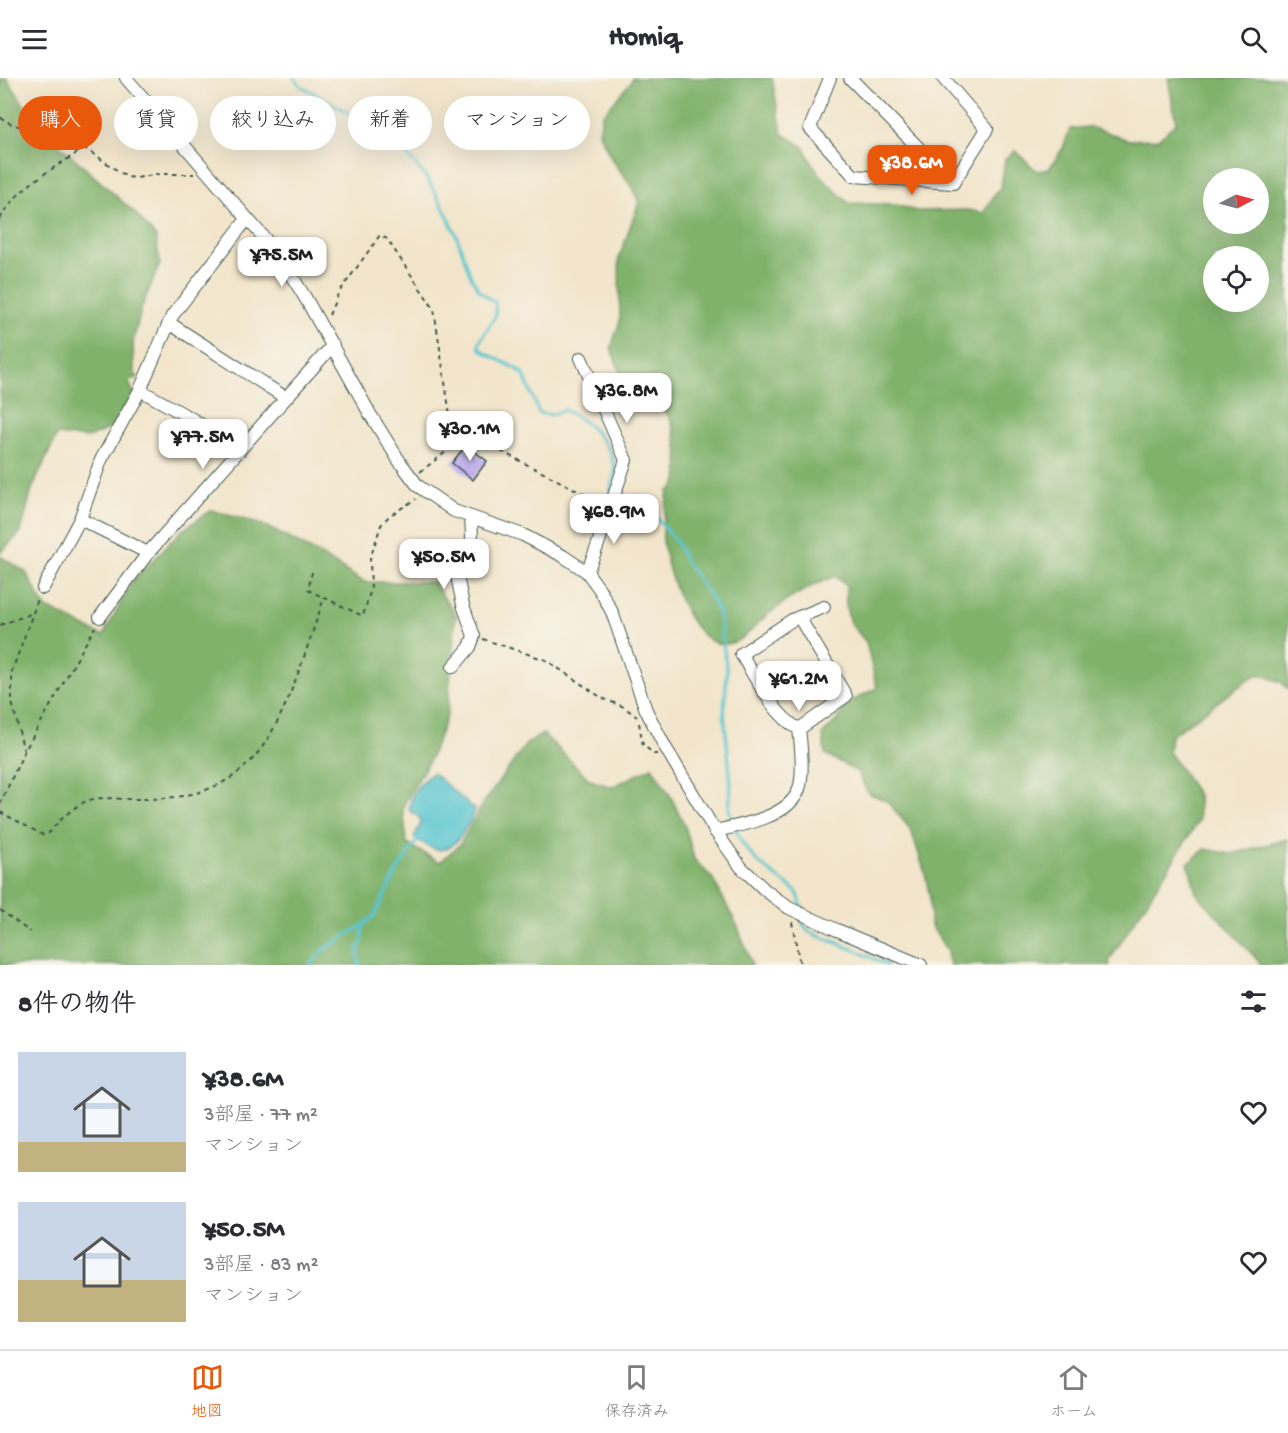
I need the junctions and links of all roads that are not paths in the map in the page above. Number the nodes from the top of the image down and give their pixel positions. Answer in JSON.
{"nodes":[{"id":1,"x":126,"y":78,"type":"edge"},
{"id":2,"x":830,"y":78,"type":"edge"},
{"id":3,"x":850,"y":78,"type":"edge"},
{"id":4,"x":943,"y":78,"type":"edge"},
{"id":5,"x":953,"y":183,"type":"junction"},
{"id":6,"x":247,"y":219,"type":"junction"},
{"id":7,"x":169,"y":322,"type":"junction"},
{"id":8,"x":333,"y":345,"type":"junction"},
{"id":9,"x":581,"y":358,"type":"dead end"},
{"id":10,"x":140,"y":390,"type":"junction"},
{"id":11,"x":286,"y":398,"type":"junction"},
{"id":12,"x":240,"y":450,"type":"junction"},
{"id":13,"x":471,"y":518,"type":"junction"},
{"id":14,"x":80,"y":519,"type":"junction"},
{"id":15,"x":148,"y":554,"type":"junction"},
{"id":16,"x":587,"y":572,"type":"junction"},
{"id":17,"x":43,"y":588,"type":"road end"},
{"id":18,"x":824,"y":607,"type":"dead end"},
{"id":19,"x":100,"y":617,"type":"road end"},
{"id":20,"x":799,"y":617,"type":"junction"},
{"id":21,"x":453,"y":667,"type":"dead end"},
{"id":22,"x":799,"y":729,"type":"junction"},
{"id":23,"x":715,"y":831,"type":"junction"},
{"id":24,"x":921,"y":965,"type":"edge"}],
"edges":[{"from":1,"to":6,"type":"street"},
{"from":2,"to":5,"type":"street"},
{"from":3,"to":5,"type":"street"},
{"from":4,"to":5,"type":"street"},
{"from":6,"to":7,"type":"street"},
{"from":6,"to":8,"type":"street"},
{"from":7,"to":10,"type":"street"},
{"from":7,"to":11,"type":"street"},
{"from":8,"to":11,"type":"street"},
{"from":8,"to":13,"type":"street"},
{"from":9,"to":16,"type":"street"},
{"from":10,"to":12,"type":"street"},
{"from":10,"to":14,"type":"street"},
{"from":11,"to":12,"type":"street"},
{"from":12,"to":15,"type":"street"},
{"from":13,"to":16,"type":"street"},
{"from":13,"to":21,"type":"street"},
{"from":14,"to":15,"type":"street"},
{"from":14,"to":17,"type":"street"},
{"from":15,"to":19,"type":"street"},
{"from":16,"to":23,"type":"street"},
{"from":18,"to":20,"type":"street"},
{"from":20,"to":22,"type":"street"},
{"from":20,"to":22,"type":"street"},
{"from":22,"to":23,"type":"street"},
{"from":23,"to":24,"type":"street"}]}
